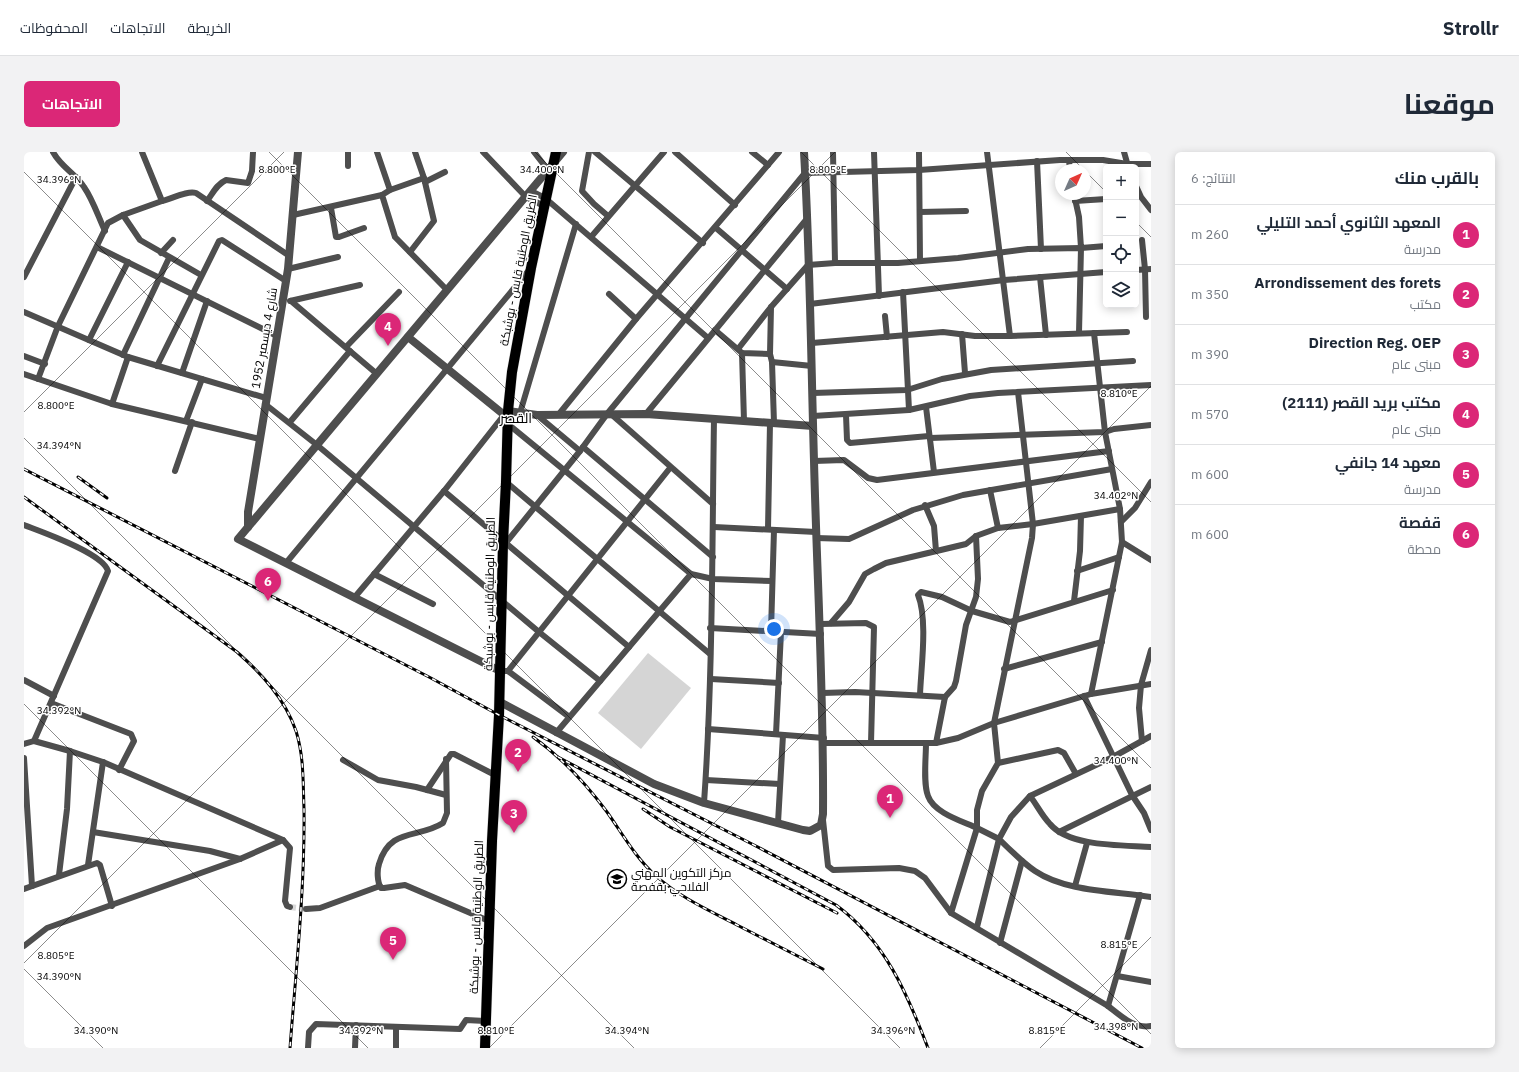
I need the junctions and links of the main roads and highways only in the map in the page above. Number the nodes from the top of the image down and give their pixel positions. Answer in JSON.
{"nodes":[{"id":1,"x":556,"y":152,"type":"edge"},
{"id":2,"x":484,"y":1046,"type":"edge"}],
"edges":[{"from":1,"to":2,"type":"main road","name":"الطريق الوطنية قابس - بوشبكة"}]}
